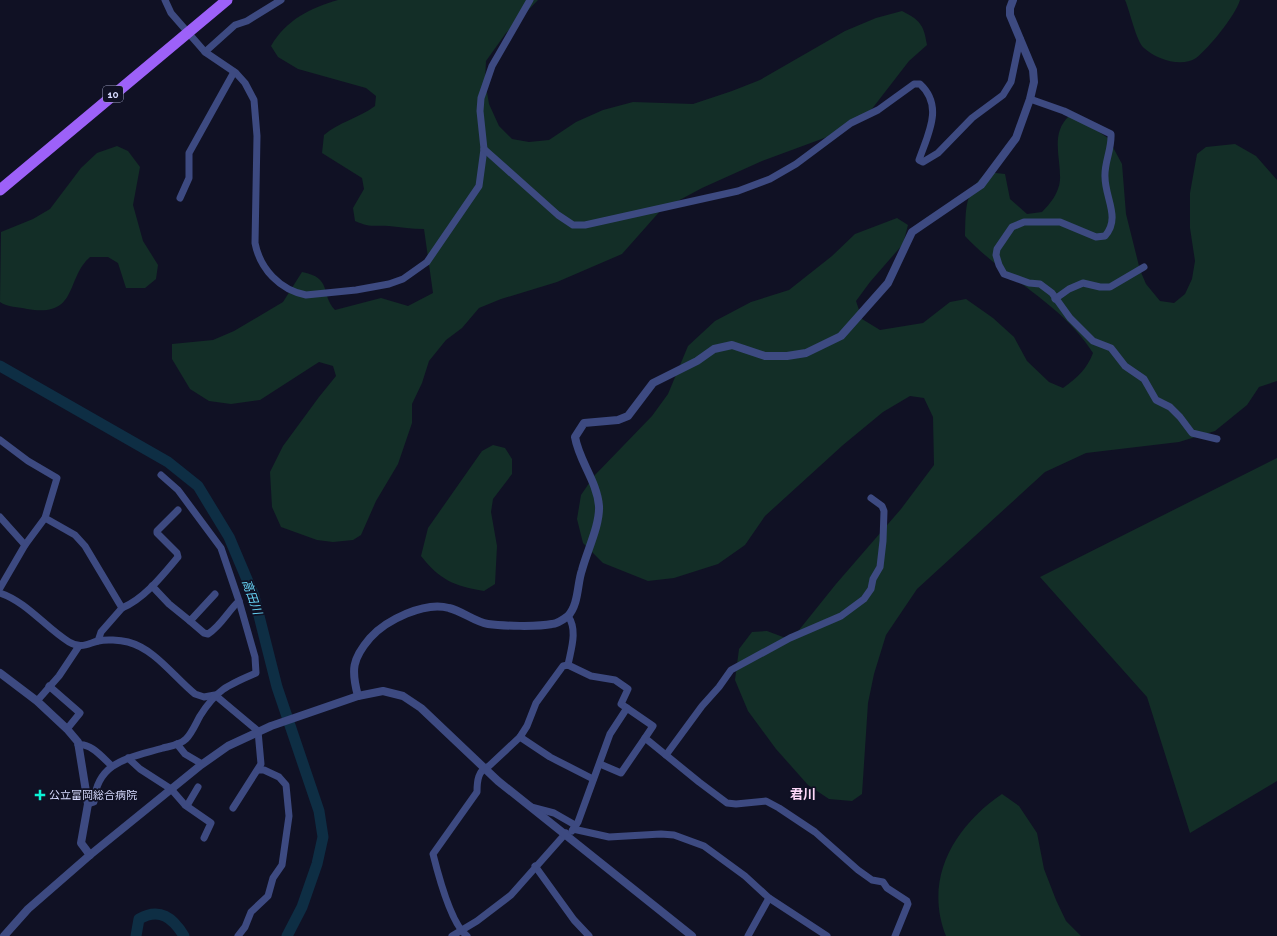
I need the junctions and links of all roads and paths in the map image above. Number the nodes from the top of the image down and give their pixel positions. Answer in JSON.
{"nodes":[{"id":1,"x":165,"y":0,"type":"edge"},
{"id":2,"x":227,"y":0,"type":"edge"},
{"id":3,"x":281,"y":0,"type":"edge"},
{"id":4,"x":530,"y":0,"type":"edge"},
{"id":5,"x":1013,"y":0,"type":"edge"},
{"id":6,"x":188,"y":32,"type":"junction"},
{"id":7,"x":1020,"y":39,"type":"junction"},
{"id":8,"x":204,"y":52,"type":"junction"},
{"id":9,"x":234,"y":72,"type":"junction"},
{"id":10,"x":1030,"y":99,"type":"junction"},
{"id":11,"x":484,"y":149,"type":"junction"},
{"id":12,"x":0,"y":190,"type":"edge"},
{"id":13,"x":180,"y":198,"type":"dead end"},
{"id":14,"x":1144,"y":267,"type":"dead end"},
{"id":15,"x":1055,"y":299,"type":"junction"},
{"id":16,"x":1217,"y":439,"type":"dead end"},
{"id":17,"x":1,"y":443,"type":"edge"},
{"id":18,"x":161,"y":475,"type":"dead end"},
{"id":19,"x":871,"y":498,"type":"dead end"},
{"id":20,"x":178,"y":510,"type":"dead end"},
{"id":21,"x":0,"y":517,"type":"edge"},
{"id":22,"x":45,"y":518,"type":"junction"},
{"id":23,"x":25,"y":545,"type":"junction"},
{"id":24,"x":152,"y":586,"type":"junction"},
{"id":25,"x":0,"y":588,"type":"edge"},
{"id":26,"x":0,"y":593,"type":"edge"},
{"id":27,"x":215,"y":594,"type":"dead end"},
{"id":28,"x":240,"y":601,"type":"junction"},
{"id":29,"x":122,"y":608,"type":"junction"},
{"id":30,"x":568,"y":616,"type":"junction"},
{"id":31,"x":190,"y":621,"type":"junction"},
{"id":32,"x":98,"y":641,"type":"junction"},
{"id":33,"x":79,"y":646,"type":"junction"},
{"id":34,"x":568,"y":665,"type":"junction"},
{"id":35,"x":0,"y":673,"type":"edge"},
{"id":36,"x":49,"y":686,"type":"junction"},
{"id":37,"x":215,"y":695,"type":"junction"},
{"id":38,"x":358,"y":696,"type":"junction"},
{"id":39,"x":37,"y":701,"type":"junction"},
{"id":40,"x":627,"y":708,"type":"junction"},
{"id":41,"x":68,"y":729,"type":"junction"},
{"id":42,"x":258,"y":731,"type":"junction"},
{"id":43,"x":520,"y":737,"type":"junction"},
{"id":44,"x":645,"y":738,"type":"junction"},
{"id":45,"x":178,"y":744,"type":"junction"},
{"id":46,"x":78,"y":745,"type":"junction"},
{"id":47,"x":666,"y":755,"type":"junction"},
{"id":48,"x":128,"y":758,"type":"junction"},
{"id":49,"x":202,"y":764,"type":"junction"},
{"id":50,"x":600,"y":764,"type":"junction"},
{"id":51,"x":112,"y":766,"type":"junction"},
{"id":52,"x":483,"y":768,"type":"junction"},
{"id":53,"x":258,"y":770,"type":"junction"},
{"id":54,"x":593,"y":780,"type":"junction"},
{"id":55,"x":198,"y":787,"type":"dead end"},
{"id":56,"x":171,"y":789,"type":"junction"},
{"id":57,"x":88,"y":804,"type":"junction"},
{"id":58,"x":185,"y":805,"type":"junction"},
{"id":59,"x":530,"y":807,"type":"junction"},
{"id":60,"x":233,"y":808,"type":"dead end"},
{"id":61,"x":571,"y":831,"type":"junction"},
{"id":62,"x":204,"y":838,"type":"dead end"},
{"id":63,"x":90,"y":855,"type":"junction"},
{"id":64,"x":535,"y":866,"type":"junction"},
{"id":65,"x":769,"y":898,"type":"junction"},
{"id":66,"x":461,"y":931,"type":"junction"},
{"id":67,"x":4,"y":936,"type":"edge"},
{"id":68,"x":238,"y":936,"type":"edge"},
{"id":69,"x":452,"y":936,"type":"edge"},
{"id":70,"x":467,"y":936,"type":"edge"},
{"id":71,"x":589,"y":936,"type":"edge"},
{"id":72,"x":692,"y":936,"type":"edge"},
{"id":73,"x":748,"y":936,"type":"edge"},
{"id":74,"x":827,"y":936,"type":"edge"},
{"id":75,"x":895,"y":936,"type":"edge"}],
"edges":[{"from":1,"to":6,"type":"street"},
{"from":2,"to":6,"type":"main road","number":"10"},
{"from":3,"to":8,"type":"street"},
{"from":4,"to":11,"type":"street"},
{"from":5,"to":7,"type":"street"},
{"from":6,"to":8,"type":"street"},
{"from":6,"to":12,"type":"main road","number":"10"},
{"from":7,"to":10,"type":"street"},
{"from":7,"to":11,"type":"street"},
{"from":8,"to":9,"type":"street"},
{"from":9,"to":11,"type":"street"},
{"from":9,"to":13,"type":"street"},
{"from":10,"to":15,"type":"street"},
{"from":10,"to":30,"type":"street"},
{"from":14,"to":15,"type":"street"},
{"from":15,"to":16,"type":"street"},
{"from":17,"to":22,"type":"street"},
{"from":18,"to":28,"type":"street"},
{"from":19,"to":47,"type":"street"},
{"from":20,"to":24,"type":"street"},
{"from":21,"to":23,"type":"street"},
{"from":22,"to":23,"type":"street"},
{"from":22,"to":29,"type":"street"},
{"from":23,"to":25,"type":"street"},
{"from":24,"to":29,"type":"street"},
{"from":24,"to":31,"type":"street"},
{"from":26,"to":33,"type":"street"},
{"from":27,"to":31,"type":"street"},
{"from":28,"to":31,"type":"street"},
{"from":28,"to":37,"type":"street"},
{"from":29,"to":32,"type":"street"},
{"from":30,"to":34,"type":"street"},
{"from":30,"to":38,"type":"street"},
{"from":32,"to":33,"type":"street"},
{"from":32,"to":37,"type":"street"},
{"from":33,"to":36,"type":"street"},
{"from":34,"to":40,"type":"street"},
{"from":34,"to":43,"type":"street"},
{"from":35,"to":39,"type":"street"},
{"from":36,"to":39,"type":"street"},
{"from":36,"to":41,"type":"street"},
{"from":37,"to":42,"type":"street"},
{"from":37,"to":45,"type":"street"},
{"from":38,"to":42,"type":"street"},
{"from":38,"to":52,"type":"street"},
{"from":39,"to":41,"type":"street"},
{"from":40,"to":44,"type":"street"},
{"from":40,"to":50,"type":"street"},
{"from":41,"to":46,"type":"street"},
{"from":42,"to":49,"type":"street"},
{"from":42,"to":53,"type":"street"},
{"from":43,"to":52,"type":"street"},
{"from":43,"to":54,"type":"street"},
{"from":44,"to":47,"type":"street"},
{"from":44,"to":50,"type":"street"},
{"from":45,"to":48,"type":"street"},
{"from":45,"to":49,"type":"street"},
{"from":46,"to":51,"type":"street"},
{"from":46,"to":57,"type":"street"},
{"from":47,"to":75,"type":"street"},
{"from":48,"to":51,"type":"street"},
{"from":48,"to":56,"type":"street"},
{"from":49,"to":56,"type":"street"},
{"from":50,"to":54,"type":"street"},
{"from":51,"to":57,"type":"street"},
{"from":52,"to":59,"type":"street"},
{"from":52,"to":66,"type":"street"},
{"from":53,"to":60,"type":"street"},
{"from":53,"to":68,"type":"street"},
{"from":54,"to":61,"type":"street"},
{"from":55,"to":58,"type":"street"},
{"from":56,"to":58,"type":"street"},
{"from":56,"to":63,"type":"street"},
{"from":57,"to":63,"type":"street"},
{"from":58,"to":62,"type":"street"},
{"from":59,"to":61,"type":"street"},
{"from":59,"to":61,"type":"street"},
{"from":61,"to":64,"type":"street"},
{"from":61,"to":65,"type":"street"},
{"from":61,"to":72,"type":"street"},
{"from":63,"to":67,"type":"street"},
{"from":64,"to":66,"type":"street"},
{"from":64,"to":71,"type":"street"},
{"from":65,"to":73,"type":"street"},
{"from":65,"to":74,"type":"street"},
{"from":66,"to":69,"type":"street"},
{"from":66,"to":70,"type":"street"}]}
